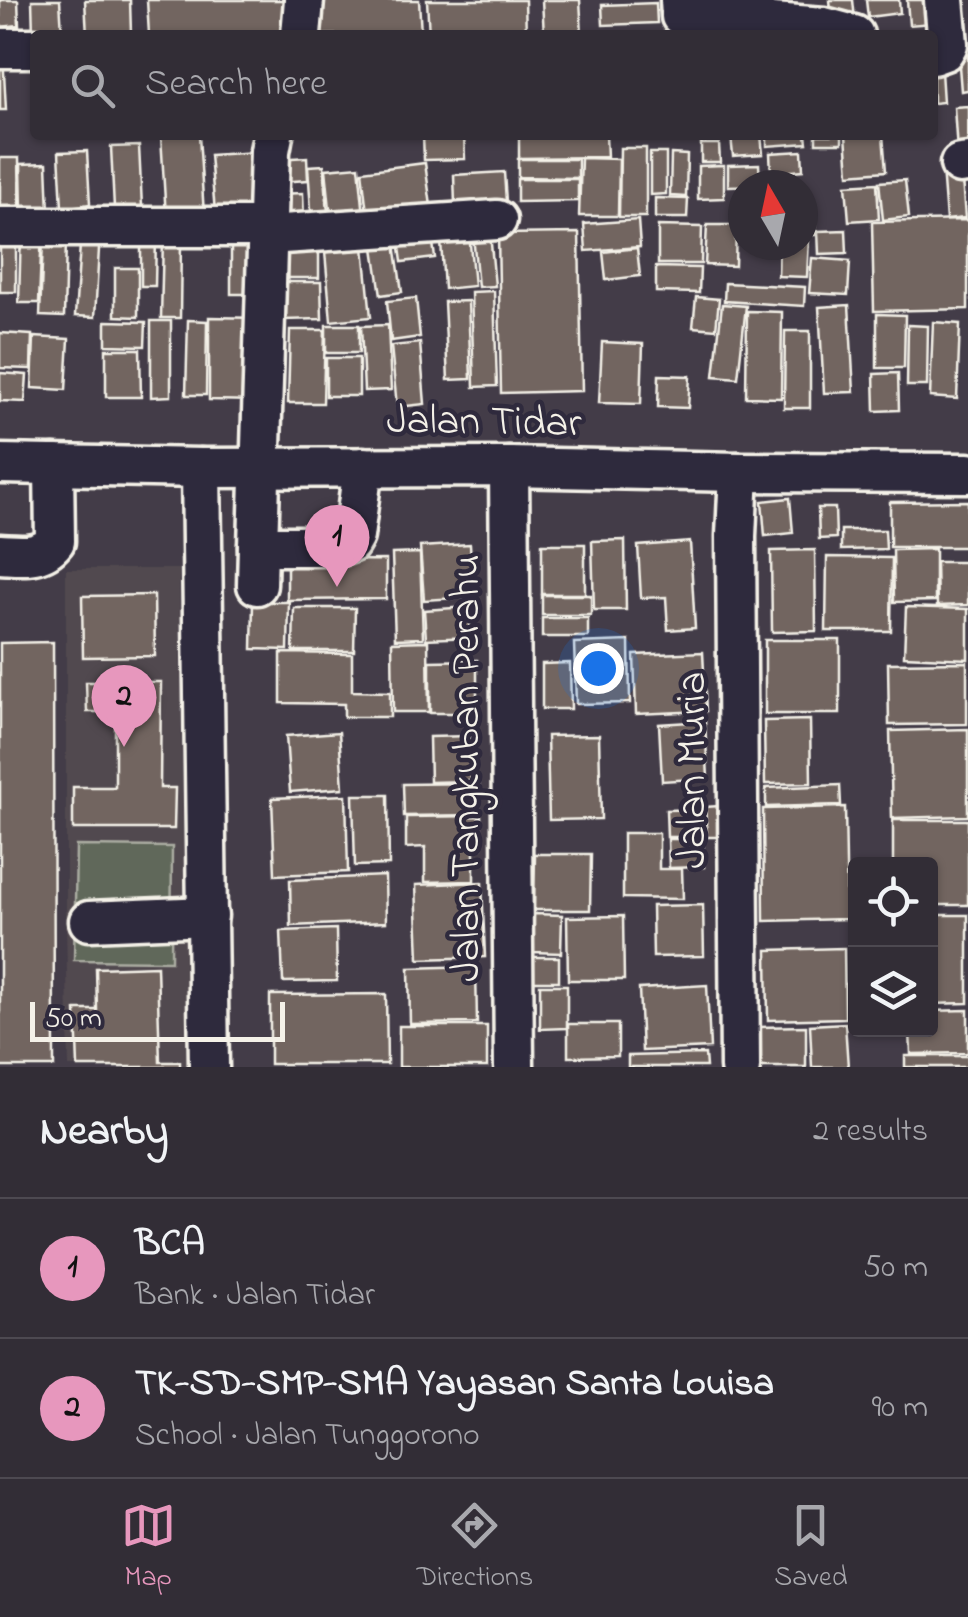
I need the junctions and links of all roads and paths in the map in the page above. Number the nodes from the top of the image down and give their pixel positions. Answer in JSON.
{"nodes":[{"id":1,"x":304,"y":0,"type":"edge"},
{"id":2,"x":944,"y":0,"type":"edge"},
{"id":3,"x":681,"y":8,"type":"edge"},
{"id":4,"x":301,"y":30,"type":"edge"},
{"id":5,"x":835,"y":30,"type":"edge"},
{"id":6,"x":0,"y":48,"type":"edge"},
{"id":7,"x":30,"y":48,"type":"edge"},
{"id":8,"x":938,"y":54,"type":"edge"},
{"id":9,"x":273,"y":140,"type":"edge"},
{"id":10,"x":497,"y":220,"type":"dead end"},
{"id":11,"x":0,"y":227,"type":"edge"},
{"id":12,"x":267,"y":231,"type":"junction"},
{"id":13,"x":0,"y":464,"type":"edge"},
{"id":14,"x":54,"y":465,"type":"junction"},
{"id":15,"x":262,"y":467,"type":"junction"},
{"id":16,"x":362,"y":467,"type":"junction"},
{"id":17,"x":201,"y":468,"type":"junction"},
{"id":18,"x":509,"y":468,"type":"junction"},
{"id":19,"x":740,"y":472,"type":"junction"},
{"id":20,"x":968,"y":473,"type":"edge"},
{"id":21,"x":258,"y":546,"type":"junction"},
{"id":22,"x":0,"y":554,"type":"edge"},
{"id":23,"x":257,"y":585,"type":"dead end"},
{"id":24,"x":208,"y":916,"type":"junction"},
{"id":25,"x":89,"y":921,"type":"dead end"},
{"id":26,"x":210,"y":1067,"type":"edge"},
{"id":27,"x":514,"y":1067,"type":"edge"},
{"id":28,"x":740,"y":1067,"type":"edge"}],
"edges":[{"from":1,"to":4,"type":"street"},
{"from":2,"to":8,"type":"street"},
{"from":3,"to":5,"type":"street"},
{"from":6,"to":7,"type":"street"},
{"from":9,"to":12,"type":"street"},
{"from":10,"to":12,"type":"street"},
{"from":11,"to":12,"type":"street"},
{"from":12,"to":15,"type":"street"},
{"from":13,"to":14,"type":"street","name":"Jalan Tidar"},
{"from":14,"to":17,"type":"street","name":"Jalan Tidar"},
{"from":14,"to":22,"type":"street"},
{"from":15,"to":16,"type":"street","name":"Jalan Tidar"},
{"from":15,"to":17,"type":"street","name":"Jalan Tidar"},
{"from":15,"to":21,"type":"street"},
{"from":16,"to":18,"type":"street","name":"Jalan Tidar"},
{"from":16,"to":21,"type":"street"},
{"from":17,"to":24,"type":"street"},
{"from":18,"to":19,"type":"street","name":"Jalan Tidar"},
{"from":18,"to":27,"type":"street","name":"Jalan Tangkuban Perahu"},
{"from":19,"to":20,"type":"street","name":"Jalan Tidar"},
{"from":19,"to":28,"type":"street","name":"Jalan Muria"},
{"from":21,"to":23,"type":"street"},
{"from":24,"to":25,"type":"street"},
{"from":24,"to":26,"type":"street"}]}
